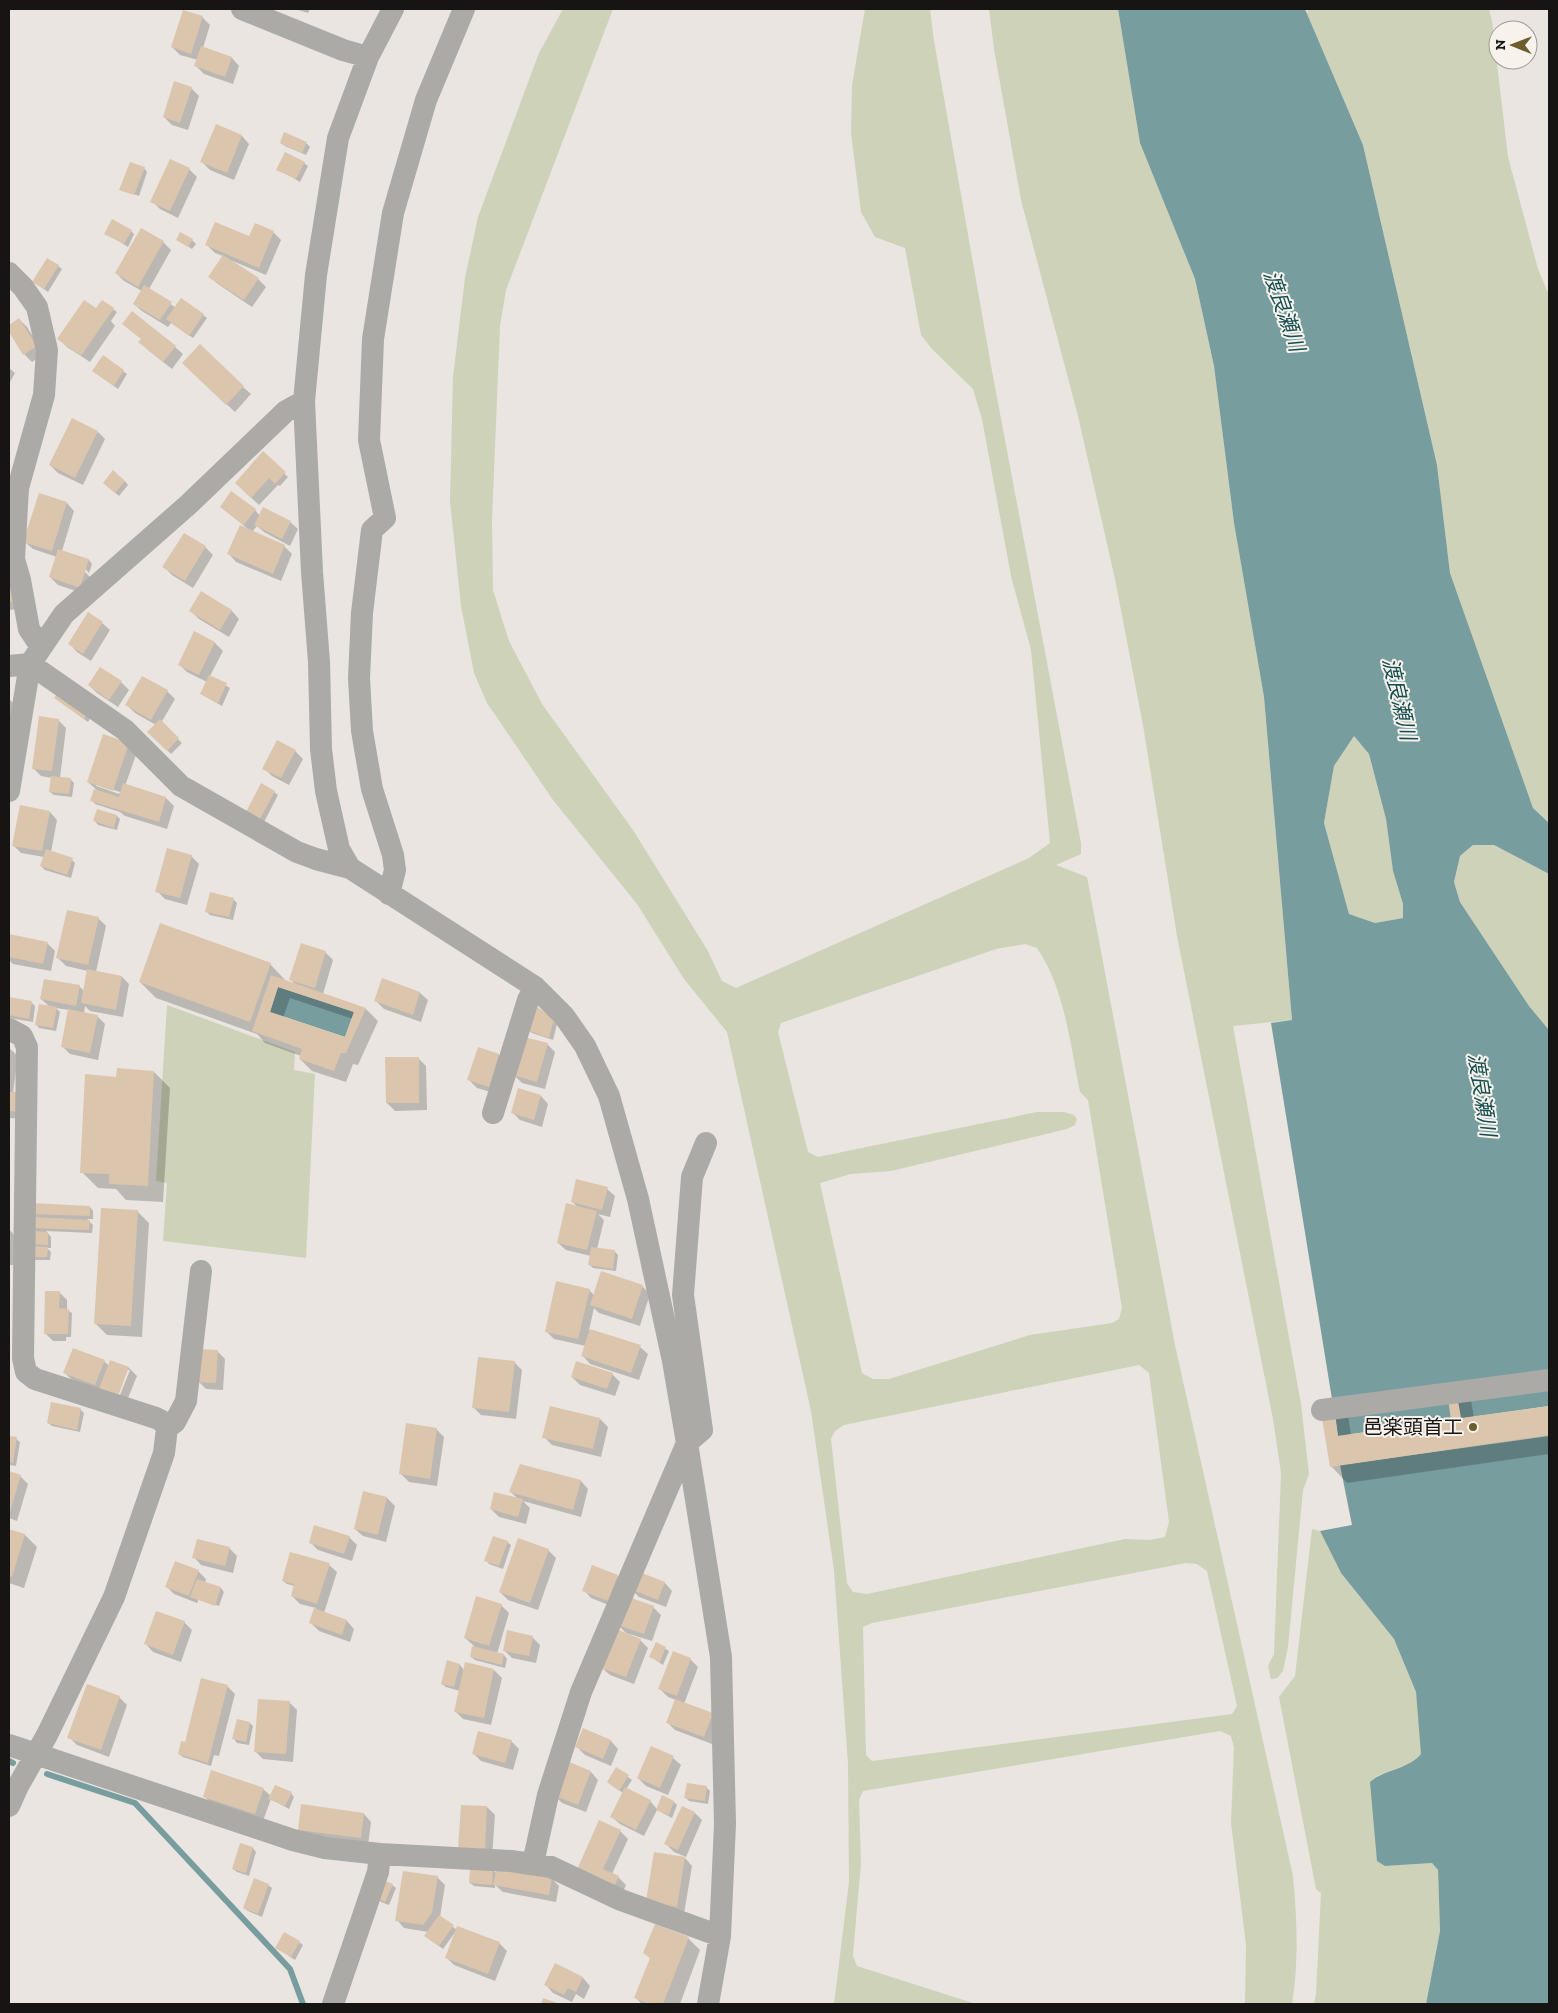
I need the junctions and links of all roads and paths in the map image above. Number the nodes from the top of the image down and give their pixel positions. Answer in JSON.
{"nodes":[{"id":1,"x":242,"y":9,"type":"edge"},
{"id":2,"x":393,"y":9,"type":"edge"},
{"id":3,"x":464,"y":9,"type":"edge"},
{"id":4,"x":368,"y":57,"type":"junction"},
{"id":5,"x":9,"y":273,"type":"edge"},
{"id":6,"x":304,"y":401,"type":"junction"},
{"id":7,"x":27,"y":659,"type":"edge"},
{"id":8,"x":9,"y":790,"type":"edge"},
{"id":9,"x":350,"y":868,"type":"junction"},
{"id":10,"x":389,"y":894,"type":"junction"},
{"id":11,"x":535,"y":987,"type":"junction"},
{"id":12,"x":9,"y":1029,"type":"edge"},
{"id":13,"x":493,"y":1113,"type":"dead end"},
{"id":14,"x":706,"y":1144,"type":"dead end"},
{"id":15,"x":200,"y":1271,"type":"dead end"},
{"id":16,"x":18,"y":1376,"type":"edge"},
{"id":17,"x":1549,"y":1380,"type":"edge"},
{"id":18,"x":1322,"y":1410,"type":"dead end"},
{"id":19,"x":167,"y":1428,"type":"junction"},
{"id":20,"x":687,"y":1443,"type":"junction"},
{"id":21,"x":9,"y":1745,"type":"edge"},
{"id":22,"x":36,"y":1753,"type":"junction"},
{"id":23,"x":9,"y":1806,"type":"edge"},
{"id":24,"x":380,"y":1854,"type":"junction"},
{"id":25,"x":532,"y":1863,"type":"junction"},
{"id":26,"x":720,"y":1936,"type":"junction"},
{"id":27,"x":333,"y":2004,"type":"edge"},
{"id":28,"x":708,"y":2004,"type":"edge"}],
"edges":[{"from":1,"to":4,"type":"street"},
{"from":2,"to":4,"type":"street"},
{"from":3,"to":10,"type":"street"},
{"from":4,"to":6,"type":"street"},
{"from":5,"to":7,"type":"street"},
{"from":6,"to":7,"type":"street"},
{"from":6,"to":9,"type":"street"},
{"from":7,"to":8,"type":"street"},
{"from":7,"to":9,"type":"street"},
{"from":9,"to":10,"type":"street"},
{"from":10,"to":11,"type":"street"},
{"from":11,"to":13,"type":"street"},
{"from":11,"to":20,"type":"street"},
{"from":12,"to":16,"type":"street"},
{"from":14,"to":20,"type":"street"},
{"from":15,"to":19,"type":"street"},
{"from":16,"to":19,"type":"street"},
{"from":17,"to":18,"type":"street"},
{"from":19,"to":22,"type":"street"},
{"from":20,"to":25,"type":"street"},
{"from":20,"to":26,"type":"street"},
{"from":21,"to":22,"type":"street"},
{"from":22,"to":23,"type":"street"},
{"from":22,"to":24,"type":"street"},
{"from":24,"to":25,"type":"street"},
{"from":24,"to":27,"type":"street"},
{"from":25,"to":26,"type":"street"},
{"from":26,"to":28,"type":"street"}]}
